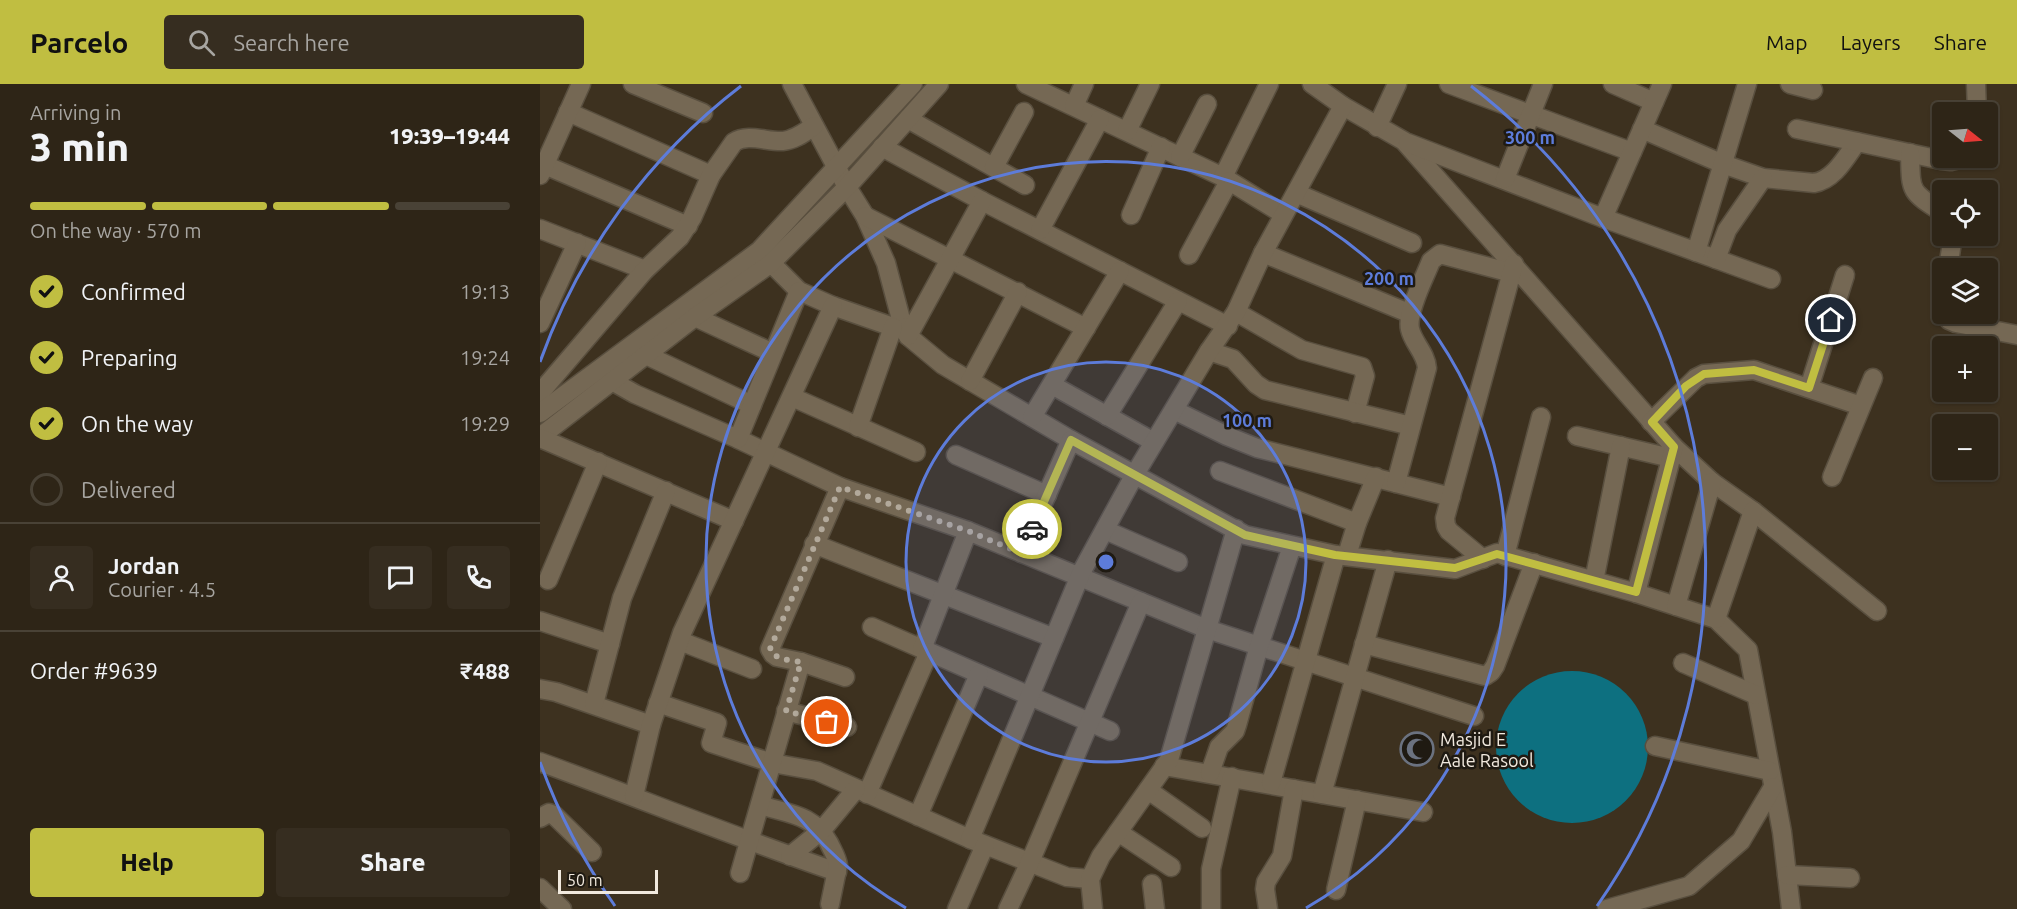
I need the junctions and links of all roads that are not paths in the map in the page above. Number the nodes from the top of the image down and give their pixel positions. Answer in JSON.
{"nodes":[{"id":1,"x":581,"y":84,"type":"edge"},
{"id":2,"x":633,"y":84,"type":"edge"},
{"id":3,"x":792,"y":84,"type":"edge"},
{"id":4,"x":939,"y":84,"type":"edge"},
{"id":5,"x":1026,"y":84,"type":"edge"},
{"id":6,"x":1083,"y":84,"type":"edge"},
{"id":7,"x":1150,"y":84,"type":"edge"},
{"id":8,"x":1269,"y":84,"type":"edge"},
{"id":9,"x":1312,"y":84,"type":"edge"},
{"id":10,"x":1397,"y":84,"type":"edge"},
{"id":11,"x":1449,"y":84,"type":"edge"},
{"id":12,"x":1543,"y":84,"type":"edge"},
{"id":13,"x":1613,"y":84,"type":"edge"},
{"id":14,"x":1662,"y":84,"type":"edge"},
{"id":15,"x":1747,"y":84,"type":"edge"},
{"id":16,"x":1790,"y":84,"type":"edge"},
{"id":17,"x":1976,"y":84,"type":"edge"},
{"id":18,"x":906,"y":87,"type":"edge"},
{"id":19,"x":1813,"y":90,"type":"dead end"},
{"id":20,"x":1654,"y":102,"type":"junction"},
{"id":21,"x":1977,"y":102,"type":"edge"},
{"id":22,"x":1207,"y":104,"type":"dead end"},
{"id":23,"x":1074,"y":106,"type":"junction"},
{"id":24,"x":1343,"y":106,"type":"junction"},
{"id":25,"x":568,"y":112,"type":"junction"},
{"id":26,"x":1024,"y":112,"type":"dead end"},
{"id":27,"x":703,"y":113,"type":"dead end"},
{"id":28,"x":912,"y":114,"type":"junction"},
{"id":29,"x":1531,"y":115,"type":"junction"},
{"id":30,"x":1100,"y":119,"type":"junction"},
{"id":31,"x":814,"y":126,"type":"junction"},
{"id":32,"x":1377,"y":127,"type":"junction"},
{"id":33,"x":1642,"y":129,"type":"junction"},
{"id":34,"x":1797,"y":129,"type":"dead end"},
{"id":35,"x":1127,"y":131,"type":"junction"},
{"id":36,"x":1404,"y":141,"type":"junction"},
{"id":37,"x":1857,"y":142,"type":"junction"},
{"id":38,"x":882,"y":147,"type":"junction"},
{"id":39,"x":1161,"y":147,"type":"junction"},
{"id":40,"x":1632,"y":152,"type":"junction"},
{"id":41,"x":1910,"y":153,"type":"junction"},
{"id":42,"x":1180,"y":157,"type":"junction"},
{"id":43,"x":1932,"y":157,"type":"edge"},
{"id":44,"x":1723,"y":164,"type":"junction"},
{"id":45,"x":836,"y":167,"type":"junction"},
{"id":46,"x":994,"y":167,"type":"junction"},
{"id":47,"x":542,"y":168,"type":"edge"},
{"id":48,"x":711,"y":175,"type":"junction"},
{"id":49,"x":1762,"y":178,"type":"junction"},
{"id":50,"x":1226,"y":179,"type":"junction"},
{"id":51,"x":1505,"y":179,"type":"junction"},
{"id":52,"x":1025,"y":185,"type":"dead end"},
{"id":53,"x":847,"y":186,"type":"junction"},
{"id":54,"x":1296,"y":192,"type":"junction"},
{"id":55,"x":982,"y":201,"type":"junction"},
{"id":56,"x":1932,"y":205,"type":"edge"},
{"id":57,"x":1283,"y":214,"type":"junction"},
{"id":58,"x":1131,"y":215,"type":"dead end"},
{"id":59,"x":865,"y":216,"type":"junction"},
{"id":60,"x":1603,"y":218,"type":"junction"},
{"id":61,"x":688,"y":226,"type":"junction"},
{"id":62,"x":540,"y":229,"type":"edge"},
{"id":63,"x":1040,"y":230,"type":"junction"},
{"id":64,"x":577,"y":243,"type":"junction"},
{"id":65,"x":1412,"y":243,"type":"dead end"},
{"id":66,"x":1696,"y":252,"type":"junction"},
{"id":67,"x":1263,"y":253,"type":"junction"},
{"id":68,"x":1190,"y":255,"type":"dead end"},
{"id":69,"x":764,"y":257,"type":"junction"},
{"id":70,"x":950,"y":258,"type":"junction"},
{"id":71,"x":1716,"y":260,"type":"junction"},
{"id":72,"x":1513,"y":269,"type":"junction"},
{"id":73,"x":645,"y":270,"type":"junction"},
{"id":74,"x":1120,"y":271,"type":"junction"},
{"id":75,"x":1845,"y":274,"type":"dead end"},
{"id":76,"x":1771,"y":279,"type":"dead end"},
{"id":77,"x":799,"y":291,"type":"junction"},
{"id":78,"x":1018,"y":292,"type":"junction"},
{"id":79,"x":1178,"y":301,"type":"junction"},
{"id":80,"x":833,"y":306,"type":"junction"},
{"id":81,"x":1411,"y":314,"type":"junction"},
{"id":82,"x":695,"y":317,"type":"junction"},
{"id":83,"x":1232,"y":319,"type":"junction"},
{"id":84,"x":540,"y":323,"type":"edge"},
{"id":85,"x":1961,"y":324,"type":"edge"},
{"id":86,"x":1086,"y":328,"type":"junction"},
{"id":87,"x":901,"y":330,"type":"junction"},
{"id":88,"x":2017,"y":335,"type":"edge"},
{"id":89,"x":1209,"y":351,"type":"junction"},
{"id":90,"x":773,"y":353,"type":"junction"},
{"id":91,"x":646,"y":355,"type":"junction"},
{"id":92,"x":1873,"y":378,"type":"dead end"},
{"id":93,"x":612,"y":381,"type":"junction"},
{"id":94,"x":970,"y":381,"type":"junction"},
{"id":95,"x":1052,"y":385,"type":"junction"},
{"id":96,"x":1809,"y":388,"type":"junction"},
{"id":97,"x":792,"y":397,"type":"junction"},
{"id":98,"x":541,"y":405,"type":"edge"},
{"id":99,"x":752,"y":405,"type":"junction"},
{"id":100,"x":1862,"y":406,"type":"junction"},
{"id":101,"x":1174,"y":410,"type":"junction"},
{"id":102,"x":1355,"y":413,"type":"junction"},
{"id":103,"x":1107,"y":416,"type":"junction"},
{"id":104,"x":564,"y":417,"type":"junction"},
{"id":105,"x":1032,"y":417,"type":"junction"},
{"id":106,"x":1541,"y":417,"type":"dead end"},
{"id":107,"x":1652,"y":422,"type":"junction"},
{"id":108,"x":1411,"y":426,"type":"junction"},
{"id":109,"x":858,"y":427,"type":"junction"},
{"id":110,"x":1577,"y":436,"type":"dead end"},
{"id":111,"x":540,"y":437,"type":"edge"},
{"id":112,"x":738,"y":439,"type":"junction"},
{"id":113,"x":1071,"y":440,"type":"junction"},
{"id":114,"x":1154,"y":442,"type":"junction"},
{"id":115,"x":1621,"y":446,"type":"junction"},
{"id":116,"x":766,"y":452,"type":"junction"},
{"id":117,"x":916,"y":453,"type":"dead end"},
{"id":118,"x":1672,"y":453,"type":"junction"},
{"id":119,"x":956,"y":455,"type":"dead end"},
{"id":120,"x":598,"y":462,"type":"junction"},
{"id":121,"x":1220,"y":471,"type":"dead end"},
{"id":122,"x":1135,"y":474,"type":"junction"},
{"id":123,"x":1376,"y":477,"type":"junction"},
{"id":124,"x":1832,"y":477,"type":"dead end"},
{"id":125,"x":1712,"y":482,"type":"junction"},
{"id":126,"x":1396,"y":483,"type":"junction"},
{"id":127,"x":840,"y":487,"type":"junction"},
{"id":128,"x":666,"y":491,"type":"junction"},
{"id":129,"x":1047,"y":495,"type":"junction"},
{"id":130,"x":1451,"y":497,"type":"junction"},
{"id":131,"x":1753,"y":511,"type":"junction"},
{"id":132,"x":734,"y":521,"type":"junction"},
{"id":133,"x":1357,"y":523,"type":"junction"},
{"id":134,"x":1105,"y":530,"type":"junction"},
{"id":135,"x":1236,"y":530,"type":"junction"},
{"id":136,"x":968,"y":531,"type":"junction"},
{"id":137,"x":814,"y":544,"type":"junction"},
{"id":138,"x":1292,"y":546,"type":"junction"},
{"id":139,"x":1021,"y":553,"type":"junction"},
{"id":140,"x":1341,"y":555,"type":"junction"},
{"id":141,"x":1505,"y":556,"type":"junction"},
{"id":142,"x":1483,"y":559,"type":"junction"},
{"id":143,"x":1388,"y":560,"type":"junction"},
{"id":144,"x":1178,"y":562,"type":"dead end"},
{"id":145,"x":1534,"y":563,"type":"junction"},
{"id":146,"x":1080,"y":577,"type":"junction"},
{"id":147,"x":548,"y":580,"type":"dead end"},
{"id":148,"x":1594,"y":581,"type":"junction"},
{"id":149,"x":1636,"y":592,"type":"junction"},
{"id":150,"x":943,"y":595,"type":"junction"},
{"id":151,"x":1141,"y":602,"type":"junction"},
{"id":152,"x":1676,"y":606,"type":"junction"},
{"id":153,"x":1877,"y":611,"type":"dead end"},
{"id":154,"x":1716,"y":619,"type":"junction"},
{"id":155,"x":540,"y":621,"type":"edge"},
{"id":156,"x":872,"y":627,"type":"dead end"},
{"id":157,"x":1207,"y":629,"type":"junction"},
{"id":158,"x":1054,"y":638,"type":"junction"},
{"id":159,"x":680,"y":641,"type":"junction"},
{"id":160,"x":610,"y":644,"type":"junction"},
{"id":161,"x":1364,"y":644,"type":"junction"},
{"id":162,"x":1259,"y":646,"type":"junction"},
{"id":163,"x":926,"y":650,"type":"junction"},
{"id":164,"x":801,"y":662,"type":"junction"},
{"id":165,"x":1305,"y":662,"type":"junction"},
{"id":166,"x":1683,"y":663,"type":"dead end"},
{"id":167,"x":752,"y":669,"type":"dead end"},
{"id":168,"x":979,"y":674,"type":"junction"},
{"id":169,"x":845,"y":677,"type":"dead end"},
{"id":170,"x":1355,"y":678,"type":"junction"},
{"id":171,"x":540,"y":689,"type":"edge"},
{"id":172,"x":1756,"y":695,"type":"junction"},
{"id":173,"x":1030,"y":696,"type":"junction"},
{"id":174,"x":658,"y":703,"type":"junction"},
{"id":175,"x":594,"y":704,"type":"junction"},
{"id":176,"x":786,"y":711,"type":"junction"},
{"id":177,"x":1474,"y":716,"type":"dead end"},
{"id":178,"x":1090,"y":722,"type":"junction"},
{"id":179,"x":651,"y":725,"type":"junction"},
{"id":180,"x":847,"y":728,"type":"dead end"},
{"id":181,"x":1110,"y":731,"type":"dead end"},
{"id":182,"x":1655,"y":746,"type":"dead end"},
{"id":183,"x":540,"y":762,"type":"edge"},
{"id":184,"x":772,"y":763,"type":"junction"},
{"id":185,"x":1164,"y":766,"type":"junction"},
{"id":186,"x":1209,"y":773,"type":"junction"},
{"id":187,"x":1232,"y":777,"type":"junction"},
{"id":188,"x":1772,"y":779,"type":"junction"},
{"id":189,"x":1271,"y":783,"type":"junction"},
{"id":190,"x":1294,"y":789,"type":"junction"},
{"id":191,"x":1148,"y":790,"type":"junction"},
{"id":192,"x":862,"y":791,"type":"junction"},
{"id":193,"x":1322,"y":794,"type":"junction"},
{"id":194,"x":634,"y":796,"type":"junction"},
{"id":195,"x":1357,"y":800,"type":"junction"},
{"id":196,"x":760,"y":805,"type":"junction"},
{"id":197,"x":1423,"y":812,"type":"dead end"},
{"id":198,"x":918,"y":816,"type":"junction"},
{"id":199,"x":540,"y":818,"type":"edge"},
{"id":200,"x":1202,"y":828,"type":"dead end"},
{"id":201,"x":822,"y":830,"type":"junction"},
{"id":202,"x":1118,"y":832,"type":"junction"},
{"id":203,"x":749,"y":842,"type":"junction"},
{"id":204,"x":978,"y":842,"type":"junction"},
{"id":205,"x":592,"y":852,"type":"dead end"},
{"id":206,"x":790,"y":856,"type":"junction"},
{"id":207,"x":1030,"y":862,"type":"junction"},
{"id":208,"x":1171,"y":867,"type":"dead end"},
{"id":209,"x":837,"y":872,"type":"junction"},
{"id":210,"x":740,"y":873,"type":"dead end"},
{"id":211,"x":1787,"y":875,"type":"junction"},
{"id":212,"x":1850,"y":878,"type":"dead end"},
{"id":213,"x":1090,"y":879,"type":"junction"},
{"id":214,"x":1152,"y":884,"type":"dead end"},
{"id":215,"x":540,"y":888,"type":"edge"},
{"id":216,"x":1336,"y":890,"type":"dead end"},
{"id":217,"x":830,"y":904,"type":"dead end"},
{"id":218,"x":562,"y":909,"type":"edge"},
{"id":219,"x":957,"y":909,"type":"edge"},
{"id":220,"x":1008,"y":909,"type":"edge"},
{"id":221,"x":1094,"y":909,"type":"edge"},
{"id":222,"x":1155,"y":909,"type":"edge"},
{"id":223,"x":1211,"y":909,"type":"edge"},
{"id":224,"x":1268,"y":909,"type":"edge"},
{"id":225,"x":1607,"y":909,"type":"edge"},
{"id":226,"x":1791,"y":909,"type":"edge"}],
"edges":[{"from":1,"to":25,"type":"street"},
{"from":2,"to":27,"type":"street"},
{"from":3,"to":31,"type":"street"},
{"from":4,"to":28,"type":"street"},
{"from":5,"to":23,"type":"street"},
{"from":6,"to":23,"type":"street"},
{"from":7,"to":35,"type":"street"},
{"from":8,"to":50,"type":"street"},
{"from":9,"to":24,"type":"street"},
{"from":10,"to":32,"type":"street"},
{"from":11,"to":29,"type":"street"},
{"from":12,"to":29,"type":"street"},
{"from":13,"to":20,"type":"street"},
{"from":14,"to":20,"type":"street"},
{"from":15,"to":44,"type":"street"},
{"from":16,"to":19,"type":"street"},
{"from":17,"to":21,"type":"street"},
{"from":18,"to":28,"type":"street"},
{"from":18,"to":45,"type":"street"},
{"from":20,"to":33,"type":"street"},
{"from":22,"to":42,"type":"street"},
{"from":23,"to":30,"type":"street"},
{"from":24,"to":32,"type":"street"},
{"from":24,"to":54,"type":"street"},
{"from":25,"to":47,"type":"street"},
{"from":25,"to":48,"type":"street"},
{"from":26,"to":46,"type":"street"},
{"from":28,"to":38,"type":"street"},
{"from":28,"to":46,"type":"street"},
{"from":29,"to":40,"type":"street"},
{"from":29,"to":51,"type":"street"},
{"from":30,"to":35,"type":"street"},
{"from":30,"to":63,"type":"street"},
{"from":31,"to":45,"type":"street"},
{"from":31,"to":48,"type":"street"},
{"from":32,"to":36,"type":"street"},
{"from":33,"to":40,"type":"street"},
{"from":33,"to":44,"type":"street"},
{"from":34,"to":37,"type":"street"},
{"from":35,"to":39,"type":"street"},
{"from":36,"to":51,"type":"street"},
{"from":36,"to":72,"type":"street"},
{"from":37,"to":41,"type":"street"},
{"from":37,"to":49,"type":"street"},
{"from":38,"to":53,"type":"street"},
{"from":38,"to":55,"type":"street"},
{"from":39,"to":42,"type":"street"},
{"from":39,"to":58,"type":"street"},
{"from":40,"to":60,"type":"street"},
{"from":41,"to":43,"type":"street"},
{"from":41,"to":56,"type":"street"},
{"from":42,"to":50,"type":"street"},
{"from":44,"to":49,"type":"street"},
{"from":44,"to":66,"type":"street"},
{"from":45,"to":53,"type":"street"},
{"from":45,"to":69,"type":"street"},
{"from":46,"to":52,"type":"street"},
{"from":47,"to":61,"type":"street"},
{"from":48,"to":61,"type":"street"},
{"from":49,"to":71,"type":"street"},
{"from":50,"to":57,"type":"street"},
{"from":50,"to":68,"type":"street"},
{"from":51,"to":60,"type":"street"},
{"from":53,"to":59,"type":"street"},
{"from":53,"to":69,"type":"street"},
{"from":54,"to":57,"type":"street"},
{"from":54,"to":65,"type":"street"},
{"from":55,"to":63,"type":"street"},
{"from":55,"to":70,"type":"street"},
{"from":57,"to":67,"type":"street"},
{"from":59,"to":70,"type":"street"},
{"from":59,"to":87,"type":"street"},
{"from":60,"to":66,"type":"street"},
{"from":61,"to":73,"type":"street"},
{"from":62,"to":64,"type":"street"},
{"from":63,"to":74,"type":"street"},
{"from":64,"to":73,"type":"street"},
{"from":64,"to":84,"type":"street"},
{"from":66,"to":71,"type":"street"},
{"from":67,"to":81,"type":"street"},
{"from":67,"to":83,"type":"street"},
{"from":69,"to":77,"type":"street"},
{"from":69,"to":82,"type":"street"},
{"from":69,"to":98,"type":"street"},
{"from":70,"to":78,"type":"street"},
{"from":70,"to":87,"type":"street"},
{"from":71,"to":76,"type":"street"},
{"from":72,"to":81,"type":"street"},
{"from":72,"to":107,"type":"street"},
{"from":72,"to":130,"type":"street"},
{"from":73,"to":98,"type":"street"},
{"from":74,"to":79,"type":"street"},
{"from":74,"to":86,"type":"street"},
{"from":75,"to":96,"type":"street"},
{"from":77,"to":80,"type":"street"},
{"from":77,"to":90,"type":"street"},
{"from":78,"to":86,"type":"street"},
{"from":78,"to":94,"type":"street"},
{"from":79,"to":83,"type":"street"},
{"from":79,"to":103,"type":"street"},
{"from":80,"to":87,"type":"street"},
{"from":80,"to":97,"type":"street"},
{"from":81,"to":108,"type":"street"},
{"from":82,"to":90,"type":"street"},
{"from":82,"to":91,"type":"street"},
{"from":83,"to":89,"type":"street"},
{"from":83,"to":102,"type":"street"},
{"from":85,"to":88,"type":"street"},
{"from":86,"to":95,"type":"street"},
{"from":87,"to":94,"type":"street"},
{"from":87,"to":109,"type":"street"},
{"from":89,"to":101,"type":"street"},
{"from":89,"to":102,"type":"street"},
{"from":90,"to":99,"type":"street"},
{"from":91,"to":93,"type":"street"},
{"from":91,"to":99,"type":"street"},
{"from":92,"to":100,"type":"street"},
{"from":93,"to":104,"type":"street"},
{"from":93,"to":112,"type":"street"},
{"from":94,"to":105,"type":"street"},
{"from":95,"to":103,"type":"street"},
{"from":95,"to":105,"type":"street"},
{"from":96,"to":100,"type":"street"},
{"from":96,"to":107,"type":"street"},
{"from":97,"to":109,"type":"street"},
{"from":97,"to":116,"type":"street"},
{"from":98,"to":104,"type":"street"},
{"from":99,"to":112,"type":"street"},
{"from":100,"to":124,"type":"street"},
{"from":101,"to":114,"type":"street"},
{"from":101,"to":123,"type":"street"},
{"from":102,"to":108,"type":"street"},
{"from":103,"to":114,"type":"street"},
{"from":104,"to":111,"type":"street"},
{"from":105,"to":113,"type":"street"},
{"from":106,"to":141,"type":"street"},
{"from":107,"to":118,"type":"street"},
{"from":108,"to":126,"type":"street"},
{"from":109,"to":117,"type":"street"},
{"from":110,"to":115,"type":"street"},
{"from":111,"to":120,"type":"street"},
{"from":112,"to":116,"type":"street"},
{"from":113,"to":122,"type":"street"},
{"from":113,"to":129,"type":"street"},
{"from":114,"to":122,"type":"street"},
{"from":115,"to":118,"type":"street"},
{"from":115,"to":148,"type":"street"},
{"from":116,"to":127,"type":"street"},
{"from":116,"to":132,"type":"street"},
{"from":118,"to":125,"type":"street"},
{"from":118,"to":149,"type":"street"},
{"from":119,"to":129,"type":"street"},
{"from":120,"to":128,"type":"street"},
{"from":120,"to":147,"type":"street"},
{"from":121,"to":133,"type":"street"},
{"from":122,"to":134,"type":"street"},
{"from":122,"to":135,"type":"street"},
{"from":123,"to":126,"type":"street"},
{"from":123,"to":133,"type":"street"},
{"from":125,"to":131,"type":"street"},
{"from":125,"to":152,"type":"street"},
{"from":126,"to":130,"type":"street"},
{"from":127,"to":136,"type":"street"},
{"from":127,"to":137,"type":"street"},
{"from":128,"to":132,"type":"street"},
{"from":128,"to":160,"type":"street"},
{"from":129,"to":139,"type":"street"},
{"from":130,"to":142,"type":"street"},
{"from":131,"to":153,"type":"street"},
{"from":131,"to":154,"type":"street"},
{"from":132,"to":159,"type":"street"},
{"from":133,"to":140,"type":"street"},
{"from":134,"to":144,"type":"street"},
{"from":134,"to":146,"type":"street"},
{"from":135,"to":138,"type":"street"},
{"from":135,"to":157,"type":"street"},
{"from":136,"to":139,"type":"street"},
{"from":136,"to":150,"type":"street"},
{"from":137,"to":150,"type":"street"},
{"from":137,"to":164,"type":"street"},
{"from":138,"to":140,"type":"street"},
{"from":138,"to":162,"type":"street"},
{"from":139,"to":146,"type":"street"},
{"from":140,"to":143,"type":"street"},
{"from":140,"to":165,"type":"street"},
{"from":141,"to":142,"type":"street"},
{"from":141,"to":145,"type":"street"},
{"from":142,"to":143,"type":"street"},
{"from":143,"to":161,"type":"street"},
{"from":145,"to":148,"type":"street"},
{"from":145,"to":161,"type":"street"},
{"from":146,"to":151,"type":"street"},
{"from":146,"to":158,"type":"street"},
{"from":148,"to":149,"type":"street"},
{"from":149,"to":152,"type":"street"},
{"from":150,"to":158,"type":"street"},
{"from":150,"to":163,"type":"street"},
{"from":151,"to":157,"type":"street"},
{"from":151,"to":178,"type":"street"},
{"from":152,"to":154,"type":"street"},
{"from":154,"to":172,"type":"street"},
{"from":155,"to":160,"type":"street"},
{"from":156,"to":163,"type":"street"},
{"from":157,"to":162,"type":"street"},
{"from":157,"to":185,"type":"street"},
{"from":158,"to":173,"type":"street"},
{"from":159,"to":167,"type":"street"},
{"from":159,"to":174,"type":"street"},
{"from":160,"to":175,"type":"street"},
{"from":161,"to":170,"type":"street"},
{"from":162,"to":165,"type":"street"},
{"from":162,"to":186,"type":"street"},
{"from":163,"to":168,"type":"street"},
{"from":163,"to":192,"type":"street"},
{"from":164,"to":169,"type":"street"},
{"from":164,"to":176,"type":"street"},
{"from":165,"to":170,"type":"street"},
{"from":165,"to":189,"type":"street"},
{"from":166,"to":172,"type":"street"},
{"from":168,"to":173,"type":"street"},
{"from":168,"to":198,"type":"street"},
{"from":170,"to":177,"type":"street"},
{"from":170,"to":193,"type":"street"},
{"from":171,"to":175,"type":"street"},
{"from":172,"to":188,"type":"street"},
{"from":173,"to":178,"type":"street"},
{"from":173,"to":204,"type":"street"},
{"from":174,"to":179,"type":"street"},
{"from":174,"to":184,"type":"street"},
{"from":175,"to":179,"type":"street"},
{"from":176,"to":180,"type":"street"},
{"from":176,"to":184,"type":"street"},
{"from":178,"to":181,"type":"street"},
{"from":178,"to":207,"type":"street"},
{"from":179,"to":194,"type":"street"},
{"from":182,"to":188,"type":"street"},
{"from":183,"to":194,"type":"street"},
{"from":184,"to":192,"type":"street"},
{"from":184,"to":196,"type":"street"},
{"from":185,"to":186,"type":"street"},
{"from":185,"to":191,"type":"street"},
{"from":186,"to":187,"type":"street"},
{"from":187,"to":189,"type":"street"},
{"from":187,"to":223,"type":"street"},
{"from":188,"to":211,"type":"street"},
{"from":188,"to":225,"type":"street"},
{"from":189,"to":190,"type":"street"},
{"from":190,"to":193,"type":"street"},
{"from":190,"to":224,"type":"street"},
{"from":191,"to":200,"type":"street"},
{"from":191,"to":202,"type":"street"},
{"from":192,"to":198,"type":"street"},
{"from":192,"to":201,"type":"street"},
{"from":193,"to":195,"type":"street"},
{"from":194,"to":203,"type":"street"},
{"from":195,"to":197,"type":"street"},
{"from":195,"to":216,"type":"street"},
{"from":196,"to":201,"type":"street"},
{"from":196,"to":203,"type":"street"},
{"from":198,"to":204,"type":"street"},
{"from":199,"to":205,"type":"street"},
{"from":201,"to":206,"type":"street"},
{"from":201,"to":209,"type":"street"},
{"from":202,"to":208,"type":"street"},
{"from":202,"to":213,"type":"street"},
{"from":203,"to":206,"type":"street"},
{"from":203,"to":210,"type":"street"},
{"from":204,"to":207,"type":"street"},
{"from":204,"to":219,"type":"street"},
{"from":206,"to":209,"type":"street"},
{"from":207,"to":213,"type":"street"},
{"from":207,"to":220,"type":"street"},
{"from":209,"to":217,"type":"street"},
{"from":211,"to":212,"type":"street"},
{"from":211,"to":226,"type":"street"},
{"from":213,"to":221,"type":"street"},
{"from":214,"to":222,"type":"street"},
{"from":215,"to":218,"type":"street"}]}
